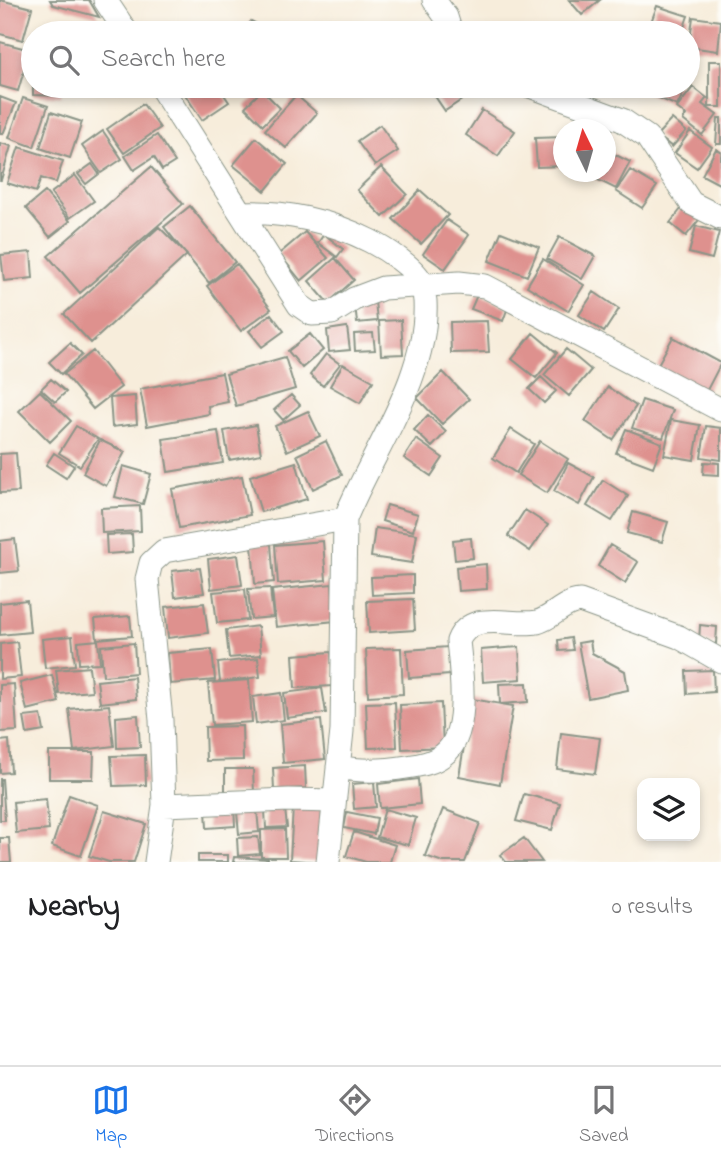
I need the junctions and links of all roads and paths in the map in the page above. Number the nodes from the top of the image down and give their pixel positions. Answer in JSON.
{"nodes":[{"id":1,"x":105,"y":0,"type":"edge"},
{"id":2,"x":437,"y":1,"type":"edge"},
{"id":3,"x":119,"y":21,"type":"edge"},
{"id":4,"x":447,"y":21,"type":"edge"},
{"id":5,"x":168,"y":98,"type":"edge"},
{"id":6,"x":562,"y":98,"type":"edge"},
{"id":7,"x":241,"y":213,"type":"junction"},
{"id":8,"x":721,"y":218,"type":"edge"},
{"id":9,"x":424,"y":285,"type":"junction"},
{"id":10,"x":721,"y":410,"type":"edge"},
{"id":11,"x":345,"y":519,"type":"junction"},
{"id":12,"x":721,"y":661,"type":"edge"},
{"id":13,"x":338,"y":767,"type":"junction"},
{"id":14,"x":334,"y":801,"type":"junction"},
{"id":15,"x":164,"y":805,"type":"junction"},
{"id":16,"x":156,"y":862,"type":"edge"},
{"id":17,"x":328,"y":862,"type":"edge"}],
"edges":[{"from":1,"to":3,"type":"street"},
{"from":2,"to":4,"type":"street"},
{"from":5,"to":7,"type":"street"},
{"from":6,"to":8,"type":"street"},
{"from":7,"to":9,"type":"street"},
{"from":7,"to":9,"type":"street"},
{"from":9,"to":10,"type":"street"},
{"from":9,"to":11,"type":"street"},
{"from":11,"to":13,"type":"street"},
{"from":11,"to":15,"type":"street"},
{"from":12,"to":13,"type":"street"},
{"from":13,"to":14,"type":"street"},
{"from":14,"to":15,"type":"street"},
{"from":14,"to":17,"type":"street"},
{"from":15,"to":16,"type":"street"}]}
